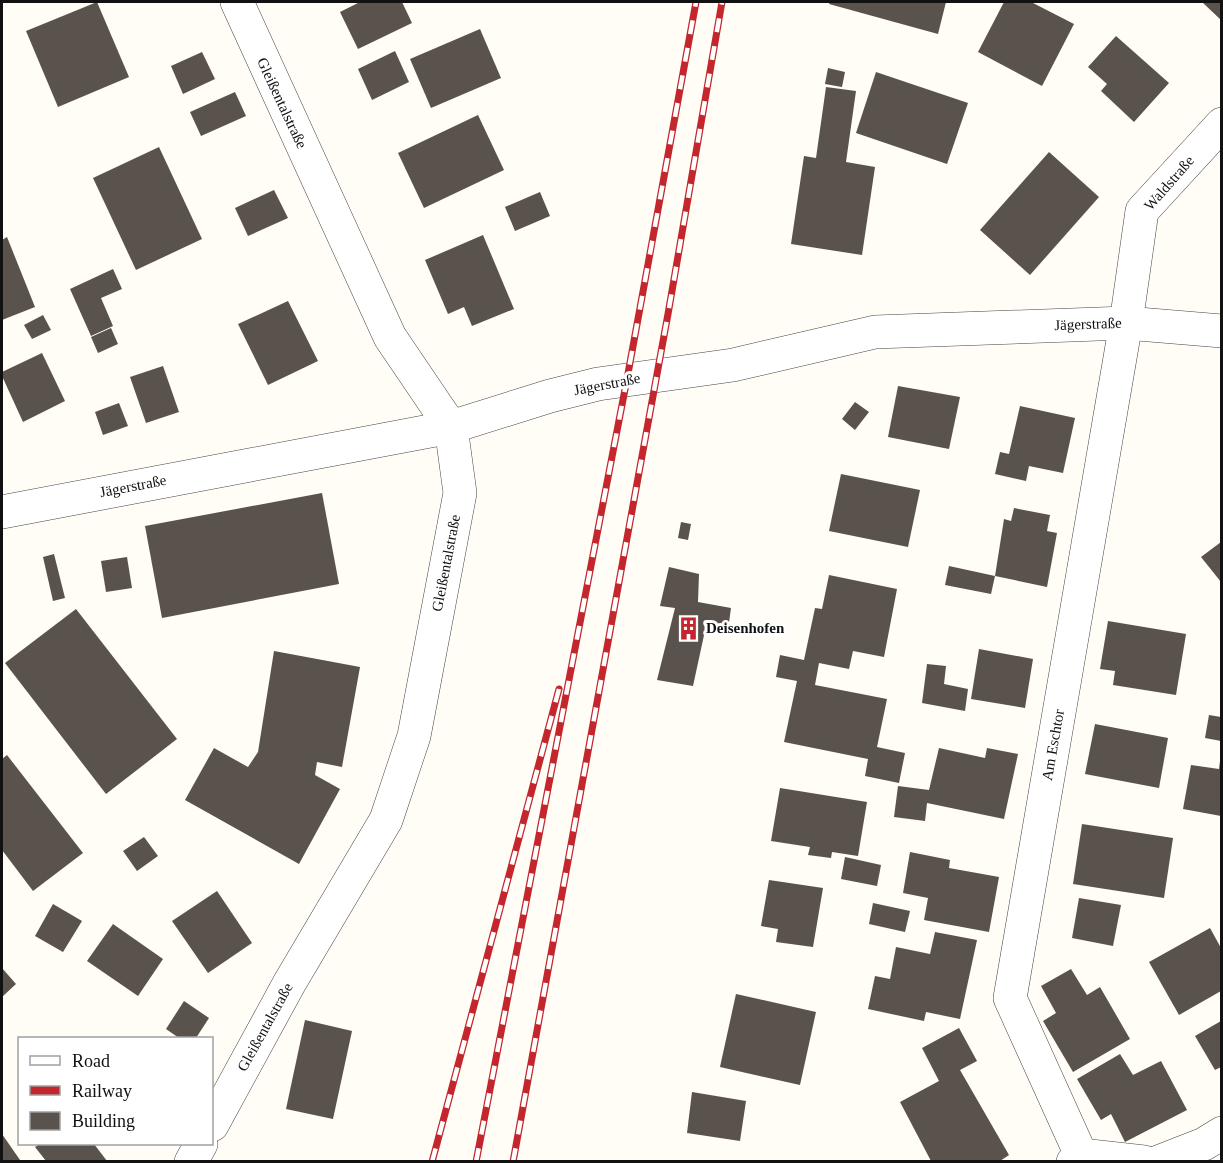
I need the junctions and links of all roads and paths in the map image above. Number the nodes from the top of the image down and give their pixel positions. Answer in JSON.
{"nodes":[{"id":1,"x":237,"y":2,"type":"edge"},
{"id":2,"x":1221,"y":124,"type":"edge"},
{"id":3,"x":1126,"y":323,"type":"junction"},
{"id":4,"x":1221,"y":331,"type":"edge"},
{"id":5,"x":451,"y":427,"type":"junction"},
{"id":6,"x":2,"y":512,"type":"edge"},
{"id":7,"x":213,"y":1123,"type":"edge"},
{"id":8,"x":1221,"y":1133,"type":"edge"},
{"id":9,"x":200,"y":1145,"type":"edge"},
{"id":10,"x":1077,"y":1158,"type":"edge"},
{"id":11,"x":191,"y":1161,"type":"edge"},
{"id":12,"x":1144,"y":1161,"type":"edge"},
{"id":13,"x":1158,"y":1161,"type":"edge"}],
"edges":[{"from":1,"to":5,"type":"street","name":"Gleißentalstraße"},
{"from":2,"to":3,"type":"street","name":"Waldstraße"},
{"from":3,"to":4,"type":"street","name":"Jägerstraße"},
{"from":3,"to":5,"type":"street","name":"Jägerstraße"},
{"from":3,"to":10,"type":"street","name":"Am Eschtor"},
{"from":5,"to":6,"type":"street","name":"Jägerstraße"},
{"from":5,"to":7,"type":"street","name":"Gleißentalstraße"},
{"from":8,"to":13,"type":"street"},
{"from":9,"to":11,"type":"street"},
{"from":10,"to":12,"type":"street"}]}
